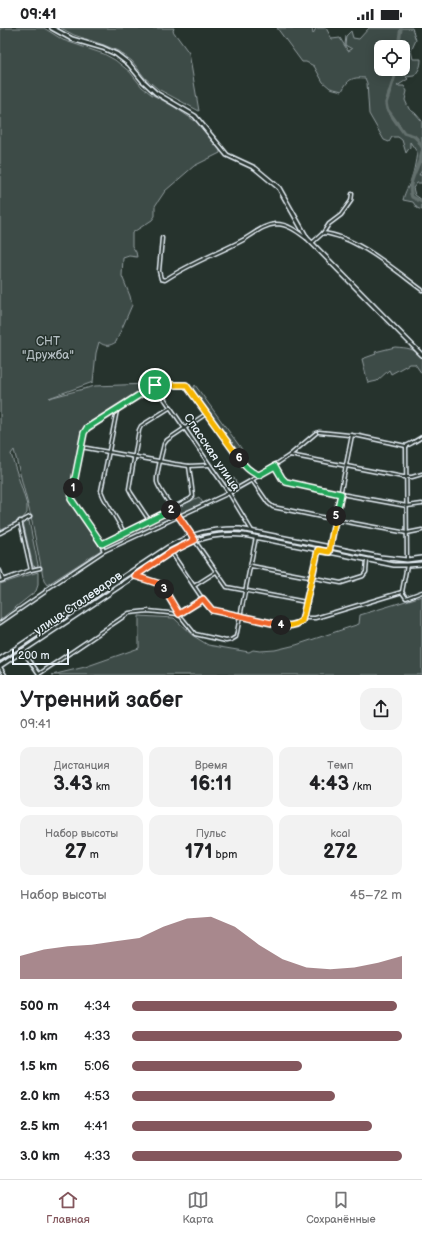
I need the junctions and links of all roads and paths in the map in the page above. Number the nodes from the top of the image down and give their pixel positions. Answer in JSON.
{"nodes":[{"id":1,"x":52,"y":28,"type":"edge"},
{"id":2,"x":352,"y":194,"type":"dead end"},
{"id":3,"x":324,"y":232,"type":"junction"},
{"id":4,"x":162,"y":238,"type":"dead end"},
{"id":5,"x":307,"y":238,"type":"junction"},
{"id":6,"x":312,"y":243,"type":"junction"},
{"id":7,"x":422,"y":290,"type":"edge"},
{"id":8,"x":422,"y":355,"type":"edge"},
{"id":9,"x":155,"y":385,"type":"junction"},
{"id":10,"x":171,"y":407,"type":"junction"},
{"id":11,"x":116,"y":410,"type":"junction"},
{"id":12,"x":207,"y":414,"type":"junction"},
{"id":13,"x":185,"y":428,"type":"junction"},
{"id":14,"x":352,"y":435,"type":"junction"},
{"id":15,"x":422,"y":437,"type":"edge"},
{"id":16,"x":406,"y":446,"type":"junction"},
{"id":17,"x":81,"y":447,"type":"junction"},
{"id":18,"x":108,"y":451,"type":"junction"},
{"id":19,"x":290,"y":455,"type":"junction"},
{"id":20,"x":135,"y":456,"type":"junction"},
{"id":21,"x":160,"y":462,"type":"junction"},
{"id":22,"x":209,"y":465,"type":"junction"},
{"id":23,"x":189,"y":466,"type":"junction"},
{"id":24,"x":275,"y":466,"type":"junction"},
{"id":25,"x":346,"y":466,"type":"junction"},
{"id":26,"x":422,"y":474,"type":"edge"},
{"id":27,"x":259,"y":475,"type":"junction"},
{"id":28,"x":407,"y":478,"type":"junction"},
{"id":29,"x":252,"y":480,"type":"junction"},
{"id":30,"x":229,"y":493,"type":"junction"},
{"id":31,"x":341,"y":494,"type":"junction"},
{"id":32,"x":422,"y":504,"type":"edge"},
{"id":33,"x":407,"y":506,"type":"junction"},
{"id":34,"x":173,"y":508,"type":"junction"},
{"id":35,"x":179,"y":516,"type":"junction"},
{"id":36,"x":30,"y":517,"type":"dead end"},
{"id":37,"x":149,"y":520,"type":"junction"},
{"id":38,"x":336,"y":520,"type":"junction"},
{"id":39,"x":20,"y":521,"type":"junction"},
{"id":40,"x":422,"y":530,"type":"edge"},
{"id":41,"x":254,"y":531,"type":"junction"},
{"id":42,"x":124,"y":532,"type":"junction"},
{"id":43,"x":0,"y":533,"type":"edge"},
{"id":44,"x":407,"y":533,"type":"junction"},
{"id":45,"x":192,"y":535,"type":"junction"},
{"id":46,"x":255,"y":537,"type":"junction"},
{"id":47,"x":195,"y":540,"type":"junction"},
{"id":48,"x":102,"y":544,"type":"junction"},
{"id":49,"x":330,"y":546,"type":"junction"},
{"id":50,"x":318,"y":550,"type":"junction"},
{"id":51,"x":104,"y":551,"type":"junction"},
{"id":52,"x":171,"y":552,"type":"junction"},
{"id":53,"x":329,"y":552,"type":"junction"},
{"id":54,"x":422,"y":558,"type":"edge"},
{"id":55,"x":367,"y":560,"type":"junction"},
{"id":56,"x":407,"y":560,"type":"junction"},
{"id":57,"x":422,"y":564,"type":"edge"},
{"id":58,"x":407,"y":565,"type":"junction"},
{"id":59,"x":250,"y":566,"type":"junction"},
{"id":60,"x":40,"y":568,"type":"dead end"},
{"id":61,"x":31,"y":570,"type":"junction"},
{"id":62,"x":0,"y":571,"type":"edge"},
{"id":63,"x":216,"y":572,"type":"junction"},
{"id":64,"x":135,"y":576,"type":"junction"},
{"id":65,"x":312,"y":577,"type":"junction"},
{"id":66,"x":4,"y":580,"type":"junction"},
{"id":67,"x":0,"y":581,"type":"edge"},
{"id":68,"x":111,"y":585,"type":"junction"},
{"id":69,"x":194,"y":586,"type":"junction"},
{"id":70,"x":114,"y":589,"type":"junction"},
{"id":71,"x":245,"y":590,"type":"junction"},
{"id":72,"x":402,"y":592,"type":"junction"},
{"id":73,"x":422,"y":592,"type":"edge"},
{"id":74,"x":203,"y":599,"type":"junction"},
{"id":75,"x":306,"y":602,"type":"junction"},
{"id":76,"x":81,"y":605,"type":"junction"},
{"id":77,"x":84,"y":610,"type":"junction"},
{"id":78,"x":179,"y":614,"type":"junction"},
{"id":79,"x":240,"y":616,"type":"junction"},
{"id":80,"x":303,"y":618,"type":"junction"},
{"id":81,"x":0,"y":623,"type":"edge"},
{"id":82,"x":20,"y":646,"type":"junction"},
{"id":83,"x":23,"y":651,"type":"junction"},
{"id":84,"x":0,"y":659,"type":"edge"},
{"id":85,"x":0,"y":666,"type":"edge"},
{"id":86,"x":39,"y":674,"type":"edge"},
{"id":87,"x":5,"y":675,"type":"edge"}],
"edges":[{"from":1,"to":5,"type":"main road"},
{"from":2,"to":3,"type":"street"},
{"from":3,"to":6,"type":"street"},
{"from":3,"to":7,"type":"street"},
{"from":4,"to":5,"type":"street"},
{"from":5,"to":6,"type":"main road"},
{"from":6,"to":8,"type":"main road"},
{"from":9,"to":10,"type":"street","name":"Спасская улица"},
{"from":9,"to":11,"type":"street"},
{"from":9,"to":12,"type":"street"},
{"from":10,"to":13,"type":"street","name":"Спасская улица"},
{"from":10,"to":20,"type":"street"},
{"from":11,"to":17,"type":"street"},
{"from":11,"to":18,"type":"street"},
{"from":12,"to":13,"type":"street"},
{"from":12,"to":27,"type":"street"},
{"from":13,"to":21,"type":"street"},
{"from":13,"to":22,"type":"street","name":"Спасская улица"},
{"from":14,"to":16,"type":"street"},
{"from":14,"to":19,"type":"street"},
{"from":14,"to":25,"type":"street"},
{"from":15,"to":16,"type":"street"},
{"from":16,"to":28,"type":"street"},
{"from":17,"to":18,"type":"street"},
{"from":17,"to":48,"type":"street"},
{"from":18,"to":20,"type":"street"},
{"from":18,"to":42,"type":"street"},
{"from":19,"to":24,"type":"street"},
{"from":19,"to":25,"type":"street"},
{"from":20,"to":21,"type":"street"},
{"from":20,"to":37,"type":"street"},
{"from":21,"to":23,"type":"street"},
{"from":21,"to":34,"type":"street"},
{"from":22,"to":23,"type":"street"},
{"from":22,"to":30,"type":"street","name":"Спасская улица"},
{"from":23,"to":34,"type":"street"},
{"from":24,"to":27,"type":"street"},
{"from":24,"to":31,"type":"street"},
{"from":25,"to":28,"type":"street"},
{"from":25,"to":31,"type":"street"},
{"from":26,"to":28,"type":"street"},
{"from":27,"to":29,"type":"street"},
{"from":28,"to":33,"type":"street"},
{"from":29,"to":30,"type":"street"},
{"from":29,"to":38,"type":"street"},
{"from":30,"to":35,"type":"street"},
{"from":30,"to":41,"type":"street","name":"Спасская улица"},
{"from":31,"to":33,"type":"street"},
{"from":31,"to":38,"type":"street"},
{"from":32,"to":33,"type":"street"},
{"from":33,"to":44,"type":"street"},
{"from":34,"to":35,"type":"street"},
{"from":34,"to":37,"type":"street"},
{"from":35,"to":45,"type":"street"},
{"from":35,"to":51,"type":"street"},
{"from":36,"to":39,"type":"street"},
{"from":37,"to":42,"type":"street"},
{"from":38,"to":44,"type":"street"},
{"from":38,"to":49,"type":"street"},
{"from":39,"to":43,"type":"street"},
{"from":39,"to":61,"type":"street"},
{"from":40,"to":44,"type":"street"},
{"from":41,"to":45,"type":"main road","name":"улица Сталеваров"},
{"from":41,"to":46,"type":"main road"},
{"from":41,"to":49,"type":"main road","name":"улица Сталеваров"},
{"from":42,"to":48,"type":"street"},
{"from":44,"to":56,"type":"street"},
{"from":45,"to":47,"type":"main road"},
{"from":45,"to":68,"type":"main road","name":"улица Сталеваров"},
{"from":46,"to":47,"type":"main road","name":"улица Сталеваров"},
{"from":46,"to":50,"type":"main road","name":"улица Сталеваров"},
{"from":46,"to":59,"type":"street"},
{"from":47,"to":52,"type":"main road","name":"улица Сталеваров"},
{"from":47,"to":63,"type":"street"},
{"from":48,"to":51,"type":"street"},
{"from":49,"to":53,"type":"main road"},
{"from":49,"to":56,"type":"main road","name":"улица Сталеваров"},
{"from":50,"to":53,"type":"main road","name":"улица Сталеваров"},
{"from":50,"to":65,"type":"street"},
{"from":51,"to":81,"type":"street"},
{"from":52,"to":64,"type":"main road","name":"улица Сталеваров"},
{"from":52,"to":69,"type":"street"},
{"from":53,"to":55,"type":"main road","name":"улица Сталеваров"},
{"from":54,"to":56,"type":"main road","name":"улица Сталеваров"},
{"from":55,"to":58,"type":"main road","name":"улица Сталеваров"},
{"from":55,"to":65,"type":"street"},
{"from":56,"to":58,"type":"main road"},
{"from":57,"to":58,"type":"main road","name":"улица Сталеваров"},
{"from":58,"to":72,"type":"street"},
{"from":59,"to":65,"type":"street"},
{"from":59,"to":71,"type":"street"},
{"from":60,"to":61,"type":"street"},
{"from":61,"to":66,"type":"street"},
{"from":62,"to":66,"type":"street"},
{"from":63,"to":69,"type":"street"},
{"from":63,"to":71,"type":"street"},
{"from":64,"to":70,"type":"main road","name":"улица Сталеваров"},
{"from":64,"to":78,"type":"street"},
{"from":65,"to":75,"type":"street"},
{"from":66,"to":67,"type":"street"},
{"from":68,"to":70,"type":"main road"},
{"from":68,"to":76,"type":"main road","name":"улица Сталеваров"},
{"from":69,"to":74,"type":"street"},
{"from":70,"to":77,"type":"main road","name":"улица Сталеваров"},
{"from":71,"to":75,"type":"street"},
{"from":71,"to":79,"type":"street"},
{"from":72,"to":73,"type":"street"},
{"from":72,"to":80,"type":"street"},
{"from":74,"to":78,"type":"street"},
{"from":74,"to":79,"type":"street"},
{"from":75,"to":80,"type":"street"},
{"from":76,"to":77,"type":"main road"},
{"from":76,"to":82,"type":"main road","name":"улица Сталеваров"},
{"from":77,"to":83,"type":"main road","name":"улица Сталеваров"},
{"from":78,"to":79,"type":"street"},
{"from":78,"to":86,"type":"street"},
{"from":79,"to":80,"type":"street"},
{"from":82,"to":83,"type":"main road"},
{"from":82,"to":84,"type":"main road","name":"улица Сталеваров"},
{"from":83,"to":85,"type":"main road","name":"улица Сталеваров"},
{"from":83,"to":86,"type":"street"},
{"from":85,"to":87,"type":"street"}]}
